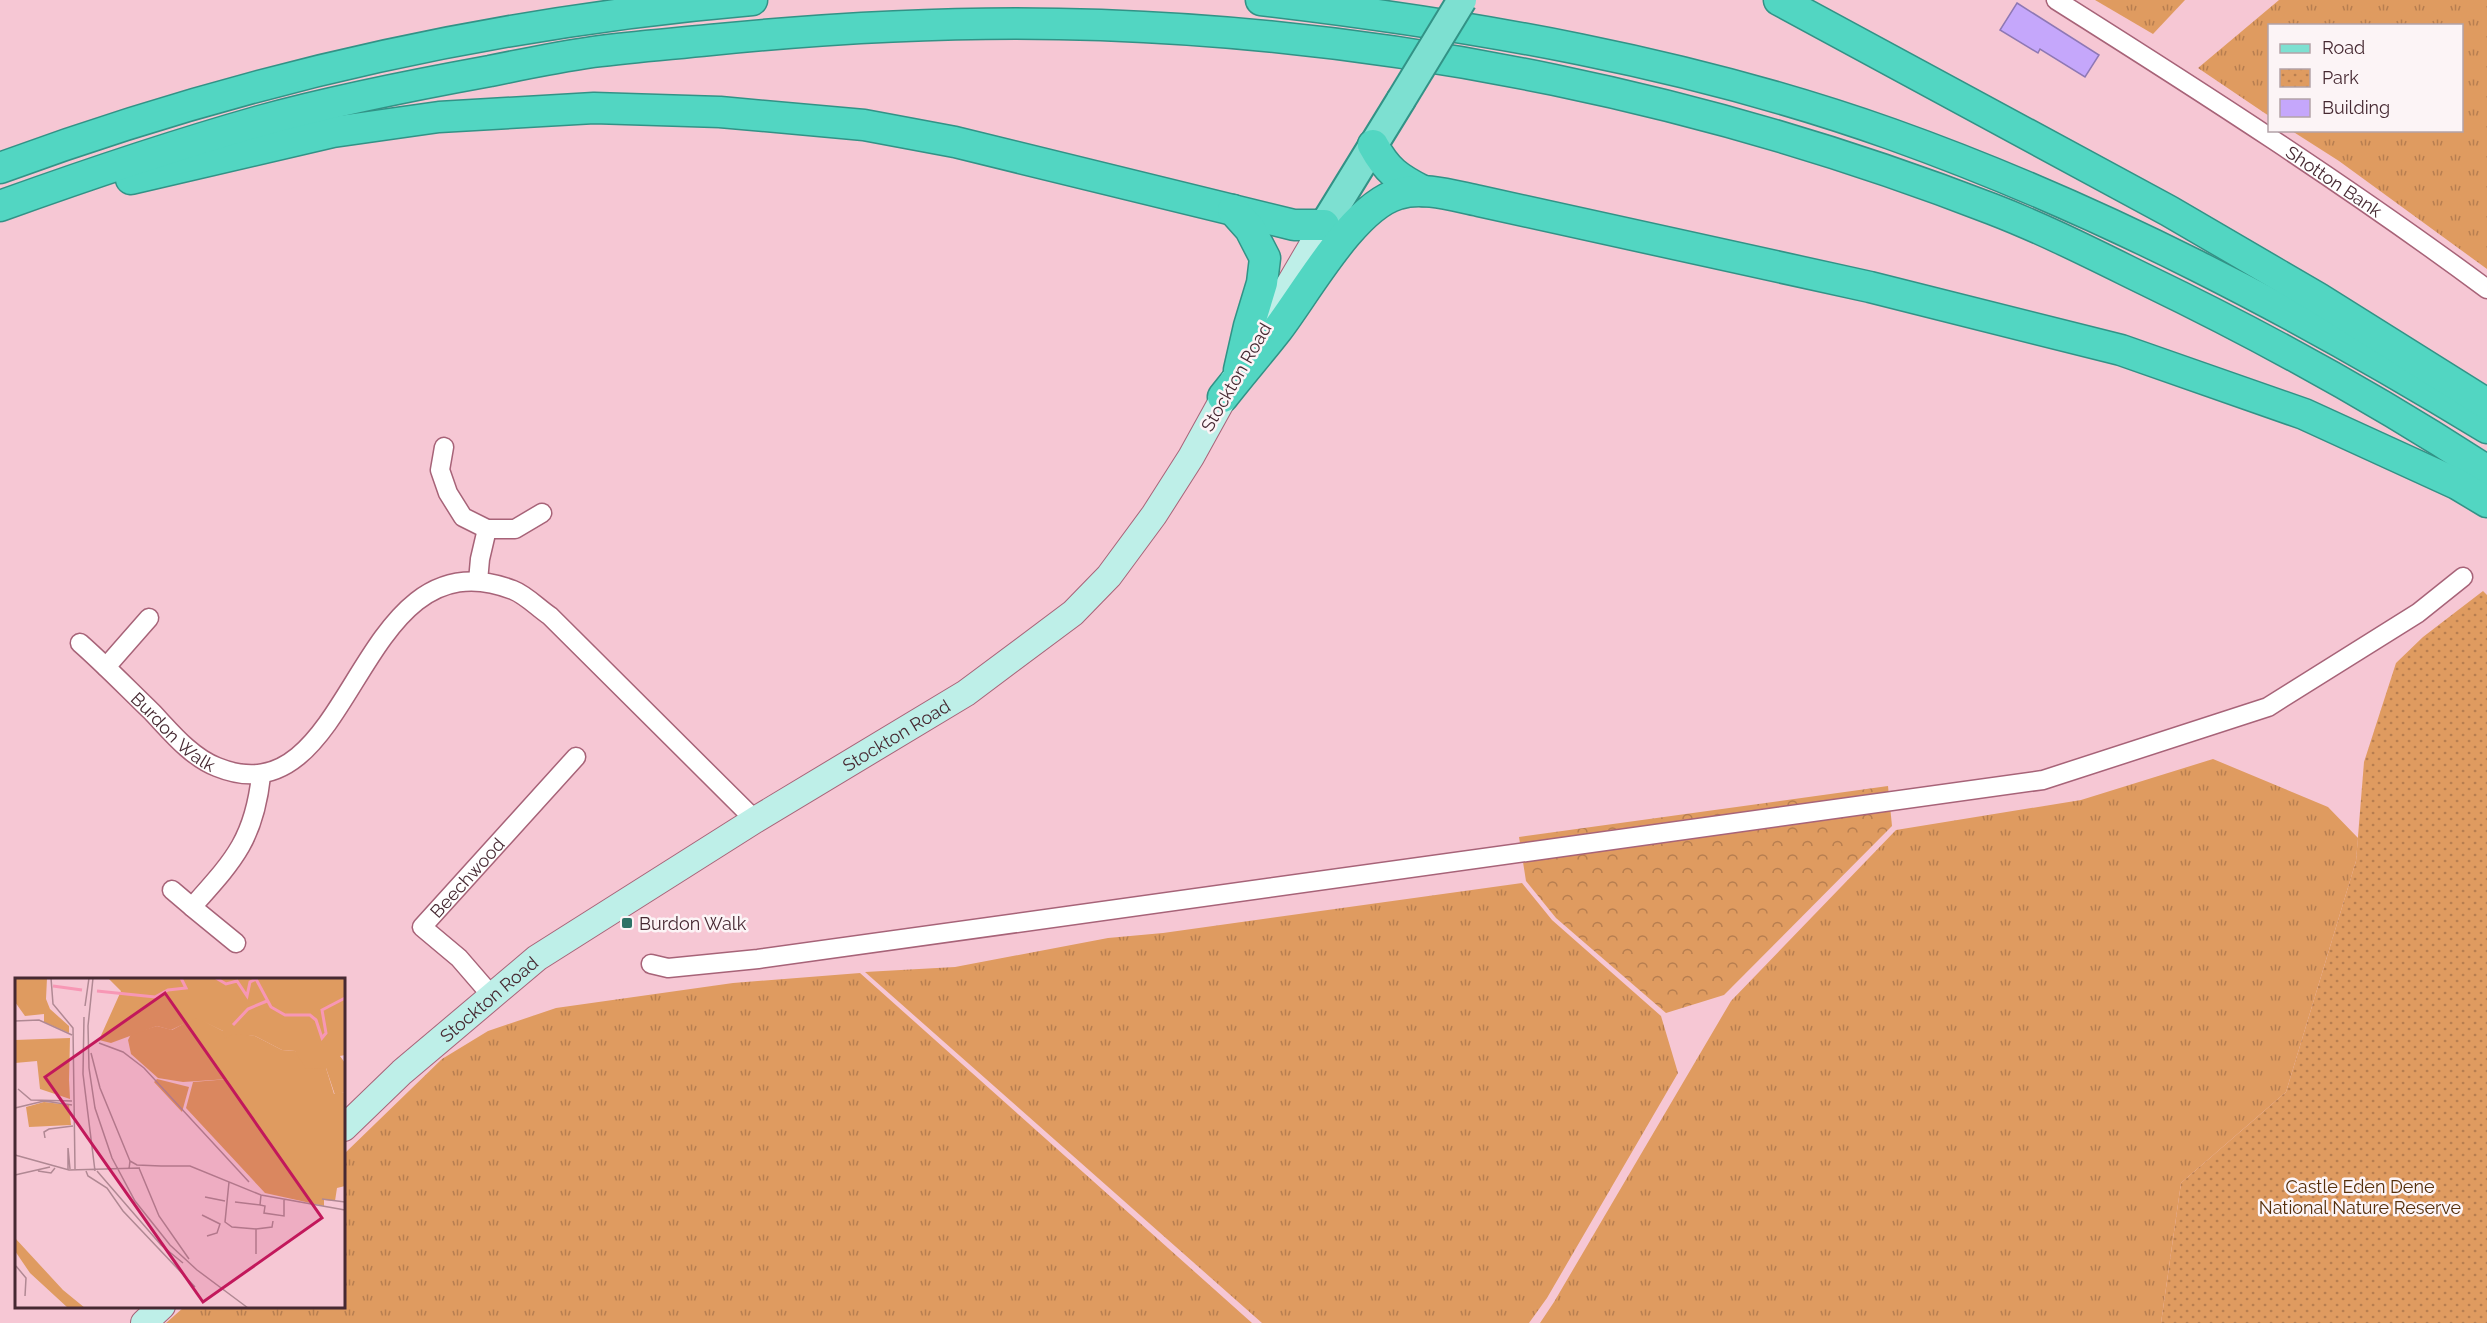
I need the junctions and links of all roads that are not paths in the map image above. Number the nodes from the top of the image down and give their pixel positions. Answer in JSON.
{"nodes":[{"id":1,"x":578,"y":0,"type":"edge"},
{"id":2,"x":752,"y":0,"type":"edge"},
{"id":3,"x":1261,"y":0,"type":"edge"},
{"id":4,"x":1462,"y":0,"type":"edge"},
{"id":5,"x":1779,"y":0,"type":"edge"},
{"id":6,"x":2055,"y":0,"type":"edge"},
{"id":7,"x":389,"y":54,"type":"junction"},
{"id":8,"x":1373,"y":145,"type":"junction"},
{"id":9,"x":0,"y":168,"type":"edge"},
{"id":10,"x":1424,"y":191,"type":"junction"},
{"id":11,"x":0,"y":206,"type":"edge"},
{"id":12,"x":1233,"y":210,"type":"junction"},
{"id":13,"x":0,"y":218,"type":"edge"},
{"id":14,"x":1324,"y":225,"type":"junction"},
{"id":15,"x":2487,"y":289,"type":"edge"},
{"id":16,"x":1239,"y":370,"type":"junction"},
{"id":17,"x":1223,"y":397,"type":"junction"},
{"id":18,"x":2487,"y":404,"type":"edge"},
{"id":19,"x":2487,"y":428,"type":"edge"},
{"id":20,"x":444,"y":447,"type":"dead end"},
{"id":21,"x":2487,"y":471,"type":"edge"},
{"id":22,"x":2487,"y":502,"type":"edge"},
{"id":23,"x":542,"y":513,"type":"dead end"},
{"id":24,"x":487,"y":529,"type":"junction"},
{"id":25,"x":2463,"y":577,"type":"dead end"},
{"id":26,"x":478,"y":581,"type":"junction"},
{"id":27,"x":149,"y":618,"type":"dead end"},
{"id":28,"x":80,"y":643,"type":"dead end"},
{"id":29,"x":106,"y":667,"type":"junction"},
{"id":30,"x":576,"y":757,"type":"dead end"},
{"id":31,"x":261,"y":776,"type":"junction"},
{"id":32,"x":755,"y":820,"type":"junction"},
{"id":33,"x":172,"y":890,"type":"dead end"},
{"id":34,"x":192,"y":907,"type":"junction"},
{"id":35,"x":236,"y":943,"type":"dead end"},
{"id":36,"x":651,"y":964,"type":"dead end"},
{"id":37,"x":491,"y":995,"type":"junction"},
{"id":38,"x":345,"y":1127,"type":"edge"},
{"id":39,"x":160,"y":1308,"type":"edge"},
{"id":40,"x":144,"y":1323,"type":"edge"}],
"edges":[{"from":1,"to":7,"type":"highway"},
{"from":2,"to":7,"type":"highway"},
{"from":3,"to":19,"type":"highway"},
{"from":4,"to":8,"type":"main road","bridge":true},
{"from":5,"to":18,"type":"highway"},
{"from":6,"to":15,"type":"street","name":"Shotton Bank"},
{"from":7,"to":9,"type":"highway"},
{"from":8,"to":10,"type":"highway"},
{"from":8,"to":14,"type":"main road"},
{"from":10,"to":17,"type":"highway"},
{"from":10,"to":22,"type":"highway"},
{"from":11,"to":21,"type":"highway"},
{"from":12,"to":13,"type":"highway"},
{"from":12,"to":14,"type":"highway"},
{"from":12,"to":16,"type":"highway"},
{"from":14,"to":16,"type":"main road","name":"Stockton Road"},
{"from":16,"to":17,"type":"main road","name":"Stockton Road"},
{"from":17,"to":32,"type":"main road","name":"Stockton Road"},
{"from":20,"to":24,"type":"street"},
{"from":23,"to":24,"type":"street"},
{"from":24,"to":26,"type":"street"},
{"from":25,"to":36,"type":"street"},
{"from":26,"to":31,"type":"street"},
{"from":26,"to":32,"type":"street"},
{"from":27,"to":29,"type":"street"},
{"from":28,"to":29,"type":"street","name":"Burdon Walk"},
{"from":29,"to":31,"type":"street","name":"Burdon Walk"},
{"from":30,"to":37,"type":"street","name":"Beechwood"},
{"from":31,"to":34,"type":"street"},
{"from":32,"to":37,"type":"main road","name":"Stockton Road"},
{"from":33,"to":34,"type":"street"},
{"from":34,"to":35,"type":"street"},
{"from":37,"to":38,"type":"main road","name":"Stockton Road"},
{"from":39,"to":40,"type":"main road"}]}
